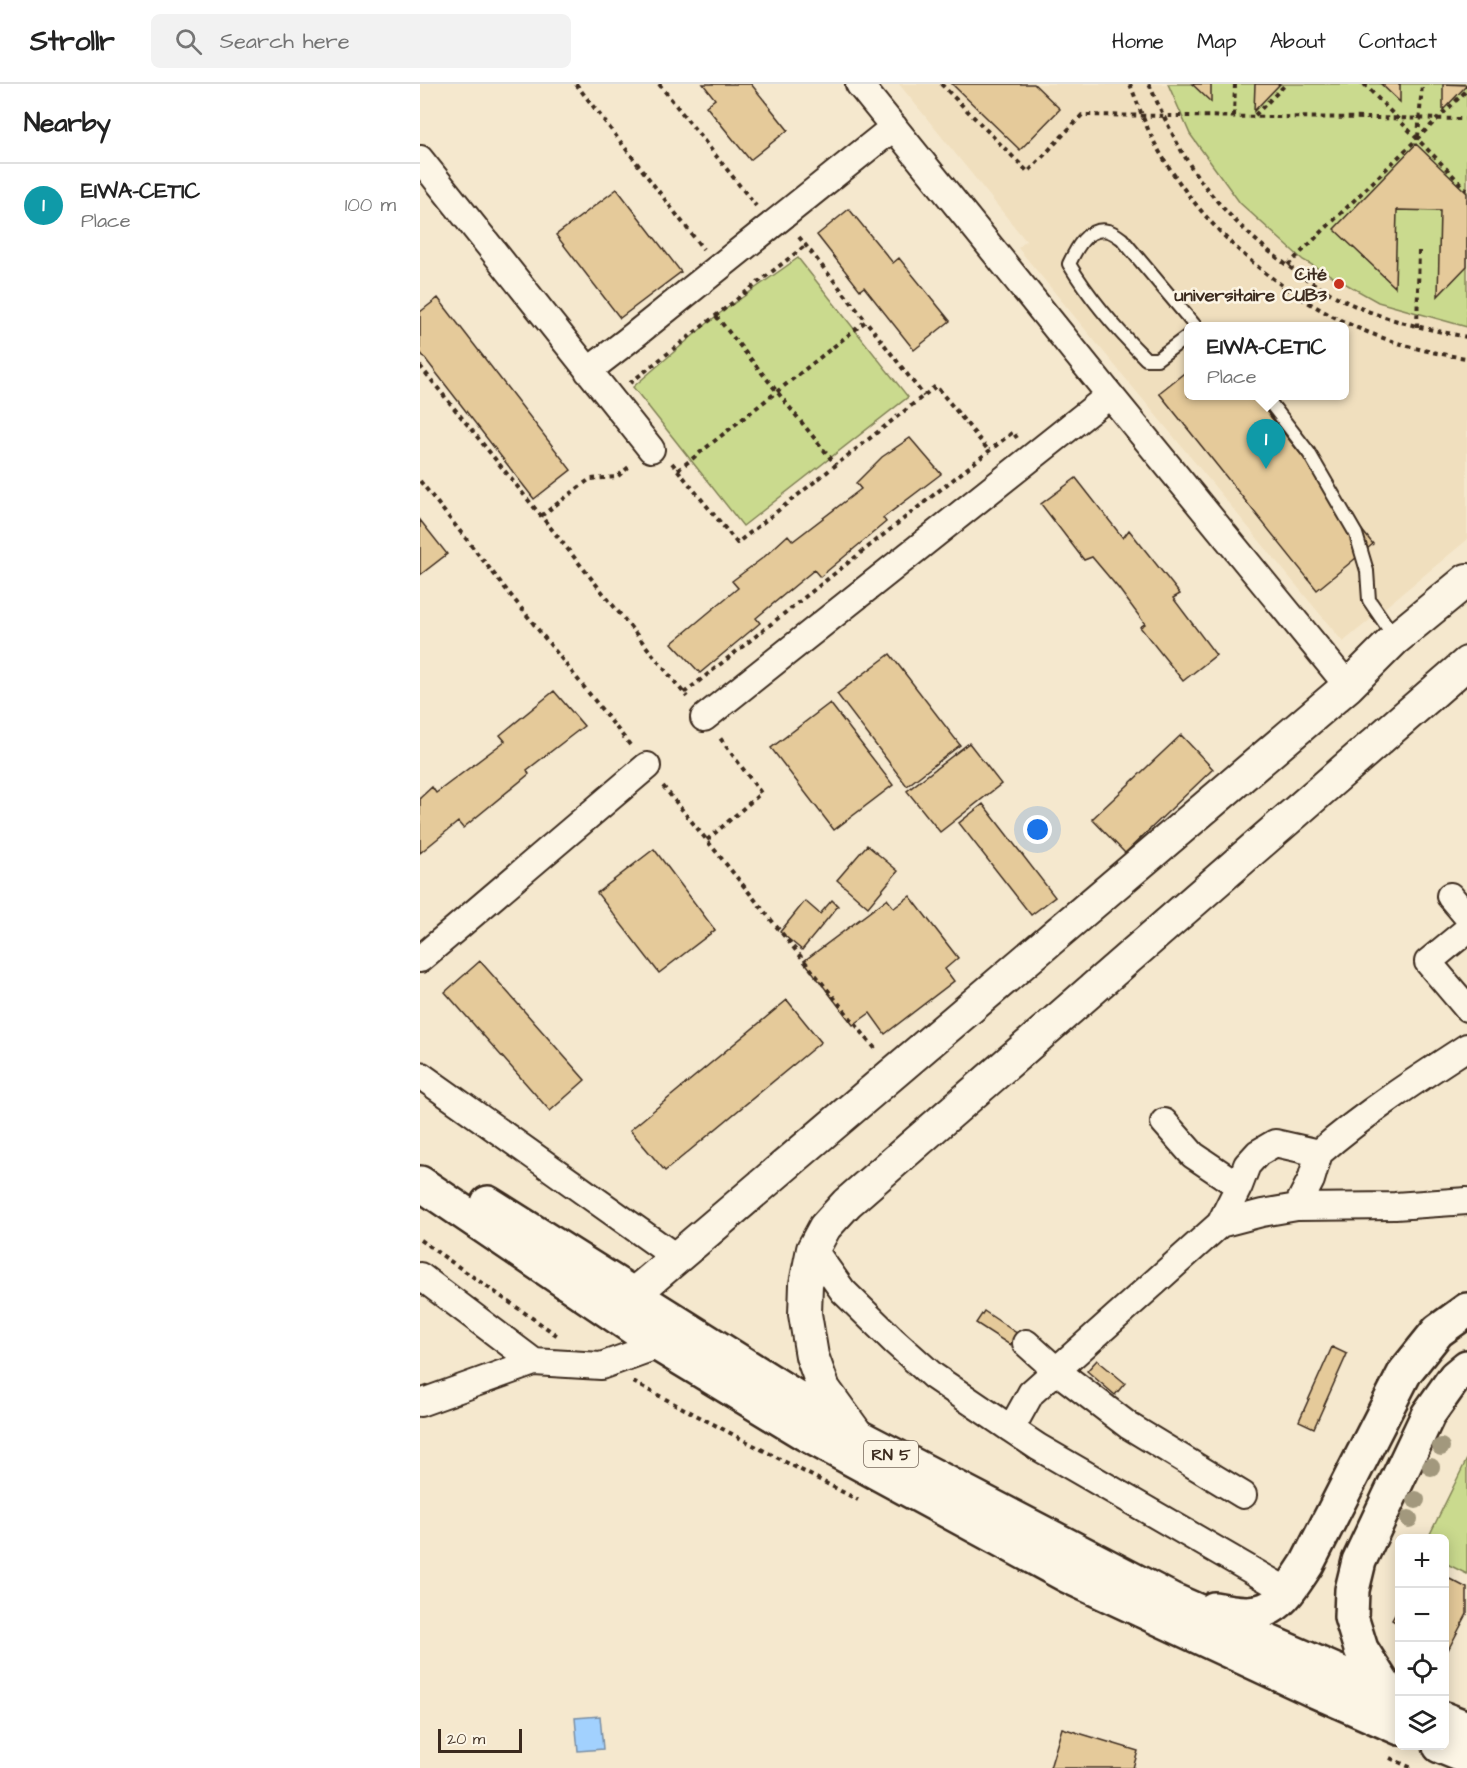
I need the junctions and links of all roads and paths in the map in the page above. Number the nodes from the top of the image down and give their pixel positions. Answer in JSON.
{"nodes":[{"id":1,"x":576,"y":84,"type":"edge"},
{"id":2,"x":659,"y":84,"type":"edge"},
{"id":3,"x":859,"y":84,"type":"edge"},
{"id":4,"x":941,"y":84,"type":"edge"},
{"id":5,"x":1130,"y":84,"type":"edge"},
{"id":6,"x":1149,"y":84,"type":"edge"},
{"id":7,"x":1235,"y":84,"type":"edge"},
{"id":8,"x":1286,"y":84,"type":"edge"},
{"id":9,"x":1364,"y":84,"type":"edge"},
{"id":10,"x":1422,"y":84,"type":"edge"},
{"id":11,"x":1467,"y":90,"type":"edge"},
{"id":12,"x":1142,"y":115,"type":"junction"},
{"id":13,"x":1163,"y":116,"type":"junction"},
{"id":14,"x":1234,"y":116,"type":"junction"},
{"id":15,"x":1254,"y":116,"type":"junction"},
{"id":16,"x":1398,"y":118,"type":"junction"},
{"id":17,"x":1421,"y":119,"type":"junction"},
{"id":18,"x":1438,"y":119,"type":"junction"},
{"id":19,"x":1467,"y":119,"type":"edge"},
{"id":20,"x":894,"y":128,"type":"junction"},
{"id":21,"x":1418,"y":139,"type":"junction"},
{"id":22,"x":420,"y":159,"type":"edge"},
{"id":23,"x":1467,"y":190,"type":"edge"},
{"id":24,"x":777,"y":221,"type":"junction"},
{"id":25,"x":806,"y":245,"type":"junction"},
{"id":26,"x":1419,"y":251,"type":"dead end"},
{"id":27,"x":1288,"y":265,"type":"junction"},
{"id":28,"x":718,"y":268,"type":"junction"},
{"id":29,"x":716,"y":316,"type":"junction"},
{"id":30,"x":866,"y":321,"type":"junction"},
{"id":31,"x":1192,"y":322,"type":"edge"},
{"id":32,"x":1342,"y":322,"type":"edge"},
{"id":33,"x":1349,"y":325,"type":"edge"},
{"id":34,"x":1416,"y":327,"type":"junction"},
{"id":35,"x":1467,"y":337,"type":"edge"},
{"id":36,"x":1184,"y":339,"type":"edge"},
{"id":37,"x":1467,"y":358,"type":"edge"},
{"id":38,"x":420,"y":366,"type":"edge"},
{"id":39,"x":588,"y":370,"type":"junction"},
{"id":40,"x":776,"y":391,"type":"junction"},
{"id":41,"x":626,"y":392,"type":"dead end"},
{"id":42,"x":1110,"y":395,"type":"junction"},
{"id":43,"x":924,"y":396,"type":"junction"},
{"id":44,"x":1268,"y":400,"type":"edge"},
{"id":45,"x":651,"y":449,"type":"junction"},
{"id":46,"x":989,"y":451,"type":"junction"},
{"id":47,"x":1031,"y":458,"type":"junction"},
{"id":48,"x":836,"y":465,"type":"junction"},
{"id":49,"x":678,"y":470,"type":"junction"},
{"id":50,"x":541,"y":516,"type":"junction"},
{"id":51,"x":1467,"y":580,"type":"edge"},
{"id":52,"x":1395,"y":639,"type":"junction"},
{"id":53,"x":1467,"y":663,"type":"edge"},
{"id":54,"x":1348,"y":686,"type":"junction"},
{"id":55,"x":684,"y":693,"type":"junction"},
{"id":56,"x":704,"y":718,"type":"junction"},
{"id":57,"x":647,"y":766,"type":"dead end"},
{"id":58,"x":707,"y":840,"type":"dead end"},
{"id":59,"x":1450,"y":896,"type":"dead end"},
{"id":60,"x":1467,"y":916,"type":"edge"},
{"id":61,"x":1467,"y":930,"type":"edge"},
{"id":62,"x":420,"y":959,"type":"edge"},
{"id":63,"x":1467,"y":1008,"type":"edge"},
{"id":64,"x":1467,"y":1047,"type":"edge"},
{"id":65,"x":420,"y":1075,"type":"edge"},
{"id":66,"x":1164,"y":1122,"type":"dead end"},
{"id":67,"x":1319,"y":1153,"type":"junction"},
{"id":68,"x":420,"y":1160,"type":"edge"},
{"id":69,"x":420,"y":1183,"type":"edge"},
{"id":70,"x":1239,"y":1186,"type":"junction"},
{"id":71,"x":1467,"y":1201,"type":"edge"},
{"id":72,"x":1297,"y":1207,"type":"junction"},
{"id":73,"x":1220,"y":1224,"type":"junction"},
{"id":74,"x":420,"y":1240,"type":"edge"},
{"id":75,"x":813,"y":1250,"type":"junction"},
{"id":76,"x":677,"y":1258,"type":"junction"},
{"id":77,"x":420,"y":1276,"type":"edge"},
{"id":78,"x":634,"y":1294,"type":"junction"},
{"id":79,"x":1467,"y":1310,"type":"edge"},
{"id":80,"x":563,"y":1339,"type":"dead end"},
{"id":81,"x":1026,"y":1343,"type":"dead end"},
{"id":82,"x":659,"y":1345,"type":"junction"},
{"id":83,"x":534,"y":1362,"type":"junction"},
{"id":84,"x":1467,"y":1367,"type":"edge"},
{"id":85,"x":1057,"y":1371,"type":"junction"},
{"id":86,"x":420,"y":1403,"type":"edge"},
{"id":87,"x":1011,"y":1429,"type":"junction"},
{"id":88,"x":859,"y":1437,"type":"junction"},
{"id":89,"x":1243,"y":1495,"type":"dead end"},
{"id":90,"x":1289,"y":1592,"type":"junction"},
{"id":91,"x":1172,"y":1600,"type":"junction"},
{"id":92,"x":1395,"y":1697,"type":"edge"},
{"id":93,"x":1449,"y":1721,"type":"edge"},
{"id":94,"x":1395,"y":1726,"type":"edge"},
{"id":95,"x":1467,"y":1728,"type":"edge"},
{"id":96,"x":1449,"y":1750,"type":"edge"},
{"id":97,"x":1467,"y":1757,"type":"edge"}],
"edges":[{"from":1,"to":28,"type":"path"},
{"from":2,"to":24,"type":"path"},
{"from":3,"to":20,"type":"street"},
{"from":4,"to":12,"type":"path"},
{"from":5,"to":12,"type":"path"},
{"from":6,"to":13,"type":"path"},
{"from":7,"to":14,"type":"path"},
{"from":8,"to":15,"type":"path"},
{"from":9,"to":16,"type":"path"},
{"from":10,"to":17,"type":"path"},
{"from":11,"to":18,"type":"path"},
{"from":12,"to":13,"type":"path"},
{"from":12,"to":32,"type":"path"},
{"from":13,"to":14,"type":"path"},
{"from":13,"to":27,"type":"path"},
{"from":14,"to":15,"type":"path"},
{"from":15,"to":16,"type":"path"},
{"from":16,"to":17,"type":"path"},
{"from":16,"to":21,"type":"path"},
{"from":17,"to":18,"type":"path"},
{"from":17,"to":21,"type":"path"},
{"from":18,"to":19,"type":"path"},
{"from":18,"to":21,"type":"path"},
{"from":20,"to":24,"type":"street"},
{"from":20,"to":42,"type":"street"},
{"from":21,"to":23,"type":"path"},
{"from":21,"to":27,"type":"path"},
{"from":22,"to":39,"type":"street"},
{"from":24,"to":25,"type":"path"},
{"from":24,"to":28,"type":"street"},
{"from":25,"to":29,"type":"path"},
{"from":25,"to":30,"type":"path"},
{"from":26,"to":34,"type":"path"},
{"from":27,"to":34,"type":"path"},
{"from":28,"to":39,"type":"street"},
{"from":29,"to":40,"type":"path"},
{"from":29,"to":41,"type":"path"},
{"from":30,"to":40,"type":"path"},
{"from":30,"to":43,"type":"path"},
{"from":31,"to":36,"type":"lane"},
{"from":33,"to":37,"type":"path"},
{"from":34,"to":35,"type":"path"},
{"from":38,"to":50,"type":"path"},
{"from":39,"to":45,"type":"street"},
{"from":40,"to":48,"type":"path"},
{"from":40,"to":49,"type":"path"},
{"from":42,"to":47,"type":"street"},
{"from":42,"to":54,"type":"street"},
{"from":43,"to":46,"type":"path"},
{"from":43,"to":48,"type":"path"},
{"from":44,"to":52,"type":"lane"},
{"from":45,"to":49,"type":"path"},
{"from":45,"to":50,"type":"path"},
{"from":46,"to":47,"type":"path"},
{"from":46,"to":55,"type":"path"},
{"from":47,"to":56,"type":"street"},
{"from":48,"to":49,"type":"path"},
{"from":50,"to":55,"type":"path"},
{"from":51,"to":52,"type":"street"},
{"from":52,"to":54,"type":"street"},
{"from":53,"to":75,"type":"street"},
{"from":54,"to":76,"type":"street"},
{"from":55,"to":56,"type":"path"},
{"from":56,"to":58,"type":"path"},
{"from":57,"to":62,"type":"street"},
{"from":59,"to":60,"type":"street"},
{"from":61,"to":63,"type":"street"},
{"from":64,"to":67,"type":"street"},
{"from":65,"to":76,"type":"street"},
{"from":66,"to":70,"type":"street"},
{"from":67,"to":70,"type":"street"},
{"from":67,"to":72,"type":"street"},
{"from":68,"to":78,"type":"highway","number":"RN 5"},
{"from":69,"to":82,"type":"highway","number":"RN 5"},
{"from":70,"to":73,"type":"street"},
{"from":71,"to":72,"type":"street"},
{"from":72,"to":73,"type":"street"},
{"from":73,"to":85,"type":"street"},
{"from":74,"to":80,"type":"path"},
{"from":75,"to":87,"type":"street"},
{"from":75,"to":88,"type":"street"},
{"from":76,"to":78,"type":"street"},
{"from":77,"to":83,"type":"street"},
{"from":78,"to":88,"type":"highway","number":"RN 5"},
{"from":79,"to":90,"type":"highway"},
{"from":81,"to":85,"type":"street"},
{"from":82,"to":83,"type":"street"},
{"from":82,"to":94,"type":"highway","number":"RN 5"},
{"from":83,"to":86,"type":"street"},
{"from":84,"to":92,"type":"highway"},
{"from":85,"to":87,"type":"street"},
{"from":85,"to":89,"type":"street"},
{"from":87,"to":90,"type":"street"},
{"from":88,"to":91,"type":"highway","number":"RN 5"},
{"from":90,"to":91,"type":"highway"},
{"from":91,"to":92,"type":"highway","number":"RN 5"},
{"from":93,"to":95,"type":"highway"},
{"from":96,"to":97,"type":"highway"}]}
